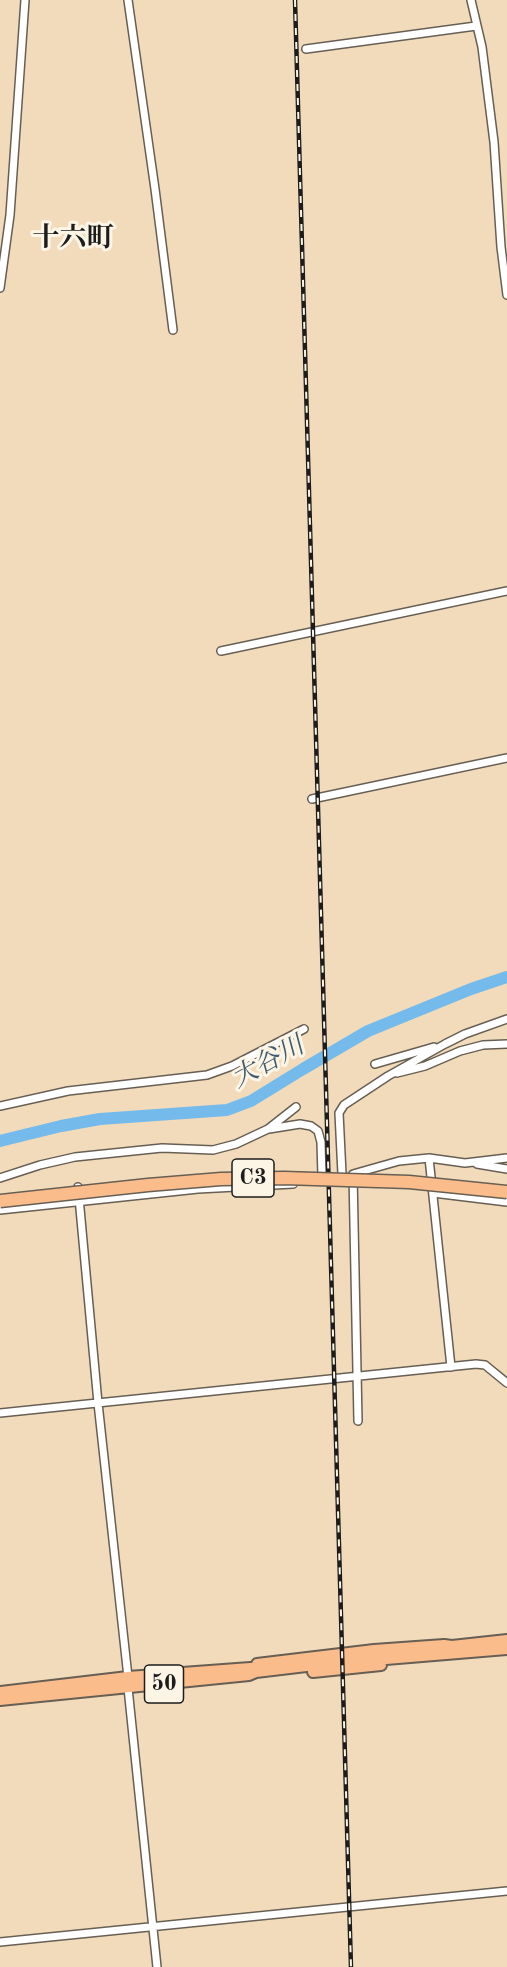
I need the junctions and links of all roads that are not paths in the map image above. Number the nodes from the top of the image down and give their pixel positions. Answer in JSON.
{"nodes":[{"id":1,"x":25,"y":0,"type":"edge"},
{"id":2,"x":128,"y":0,"type":"edge"},
{"id":3,"x":471,"y":0,"type":"edge"},
{"id":4,"x":476,"y":26,"type":"junction"},
{"id":5,"x":306,"y":49,"type":"dead end"},
{"id":6,"x":504,"y":253,"type":"edge"},
{"id":7,"x":0,"y":288,"type":"edge"},
{"id":8,"x":507,"y":295,"type":"edge"},
{"id":9,"x":172,"y":330,"type":"dead end"},
{"id":10,"x":507,"y":591,"type":"edge"},
{"id":11,"x":221,"y":651,"type":"dead end"},
{"id":12,"x":507,"y":758,"type":"edge"},
{"id":13,"x":312,"y":799,"type":"dead end"},
{"id":14,"x":507,"y":1018,"type":"edge"},
{"id":15,"x":304,"y":1029,"type":"dead end"},
{"id":16,"x":445,"y":1044,"type":"junction"},
{"id":17,"x":507,"y":1044,"type":"edge"},
{"id":18,"x":375,"y":1064,"type":"dead end"},
{"id":19,"x":388,"y":1076,"type":"junction"},
{"id":20,"x":0,"y":1106,"type":"edge"},
{"id":21,"x":296,"y":1107,"type":"dead end"},
{"id":22,"x":268,"y":1129,"type":"junction"},
{"id":23,"x":429,"y":1158,"type":"junction"},
{"id":24,"x":507,"y":1158,"type":"edge"},
{"id":25,"x":465,"y":1163,"type":"junction"},
{"id":26,"x":507,"y":1169,"type":"edge"},
{"id":27,"x":342,"y":1174,"type":"junction"},
{"id":28,"x":353,"y":1174,"type":"junction"},
{"id":29,"x":322,"y":1177,"type":"junction"},
{"id":30,"x":0,"y":1178,"type":"edge"},
{"id":31,"x":78,"y":1186,"type":"dead end"},
{"id":32,"x":507,"y":1192,"type":"edge"},
{"id":33,"x":433,"y":1193,"type":"junction"},
{"id":34,"x":0,"y":1201,"type":"edge"},
{"id":35,"x":79,"y":1202,"type":"junction"},
{"id":36,"x":507,"y":1202,"type":"edge"},
{"id":37,"x":0,"y":1210,"type":"edge"},
{"id":38,"x":451,"y":1367,"type":"junction"},
{"id":39,"x":357,"y":1377,"type":"junction"},
{"id":40,"x":507,"y":1383,"type":"edge"},
{"id":41,"x":98,"y":1403,"type":"junction"},
{"id":42,"x":0,"y":1413,"type":"edge"},
{"id":43,"x":358,"y":1421,"type":"dead end"},
{"id":44,"x":507,"y":1640,"type":"edge"},
{"id":45,"x":507,"y":1649,"type":"edge"},
{"id":46,"x":452,"y":1650,"type":"junction"},
{"id":47,"x":248,"y":1671,"type":"junction"},
{"id":48,"x":128,"y":1683,"type":"junction"},
{"id":49,"x":0,"y":1692,"type":"edge"},
{"id":50,"x":0,"y":1700,"type":"edge"},
{"id":51,"x":507,"y":1891,"type":"edge"},
{"id":52,"x":153,"y":1926,"type":"junction"},
{"id":53,"x":0,"y":1942,"type":"edge"},
{"id":54,"x":157,"y":1967,"type":"edge"}],
"edges":[{"from":1,"to":7,"type":"street"},
{"from":2,"to":9,"type":"street"},
{"from":3,"to":4,"type":"street"},
{"from":4,"to":5,"type":"street"},
{"from":4,"to":6,"type":"street"},
{"from":6,"to":8,"type":"street"},
{"from":10,"to":11,"type":"street"},
{"from":12,"to":13,"type":"street"},
{"from":14,"to":16,"type":"street"},
{"from":15,"to":20,"type":"street"},
{"from":16,"to":18,"type":"street"},
{"from":16,"to":19,"type":"street"},
{"from":17,"to":19,"type":"street"},
{"from":19,"to":27,"type":"street"},
{"from":21,"to":22,"type":"street"},
{"from":22,"to":29,"type":"street"},
{"from":22,"to":30,"type":"street"},
{"from":23,"to":25,"type":"street"},
{"from":23,"to":28,"type":"street"},
{"from":23,"to":33,"type":"street"},
{"from":24,"to":25,"type":"street"},
{"from":25,"to":26,"type":"street"},
{"from":27,"to":28,"type":"street"},
{"from":27,"to":29,"type":"street"},
{"from":28,"to":39,"type":"street"},
{"from":29,"to":35,"type":"street"},
{"from":31,"to":35,"type":"street"},
{"from":32,"to":34,"type":"highway","number":"C3","bridge":true},
{"from":33,"to":36,"type":"street"},
{"from":33,"to":38,"type":"street"},
{"from":35,"to":37,"type":"street"},
{"from":35,"to":41,"type":"street"},
{"from":38,"to":39,"type":"street"},
{"from":38,"to":40,"type":"street"},
{"from":39,"to":41,"type":"street"},
{"from":39,"to":43,"type":"street"},
{"from":41,"to":42,"type":"street"},
{"from":41,"to":48,"type":"street"},
{"from":44,"to":46,"type":"main road","number":"50"},
{"from":45,"to":46,"type":"main road","number":"50"},
{"from":46,"to":47,"type":"main road","number":"50"},
{"from":46,"to":47,"type":"main road"},
{"from":46,"to":47,"type":"main road"},
{"from":47,"to":48,"type":"main road","number":"50"},
{"from":48,"to":49,"type":"main road","number":"50"},
{"from":48,"to":50,"type":"main road","number":"50"},
{"from":48,"to":52,"type":"street"},
{"from":51,"to":52,"type":"street"},
{"from":52,"to":53,"type":"street"},
{"from":52,"to":54,"type":"street"}]}
